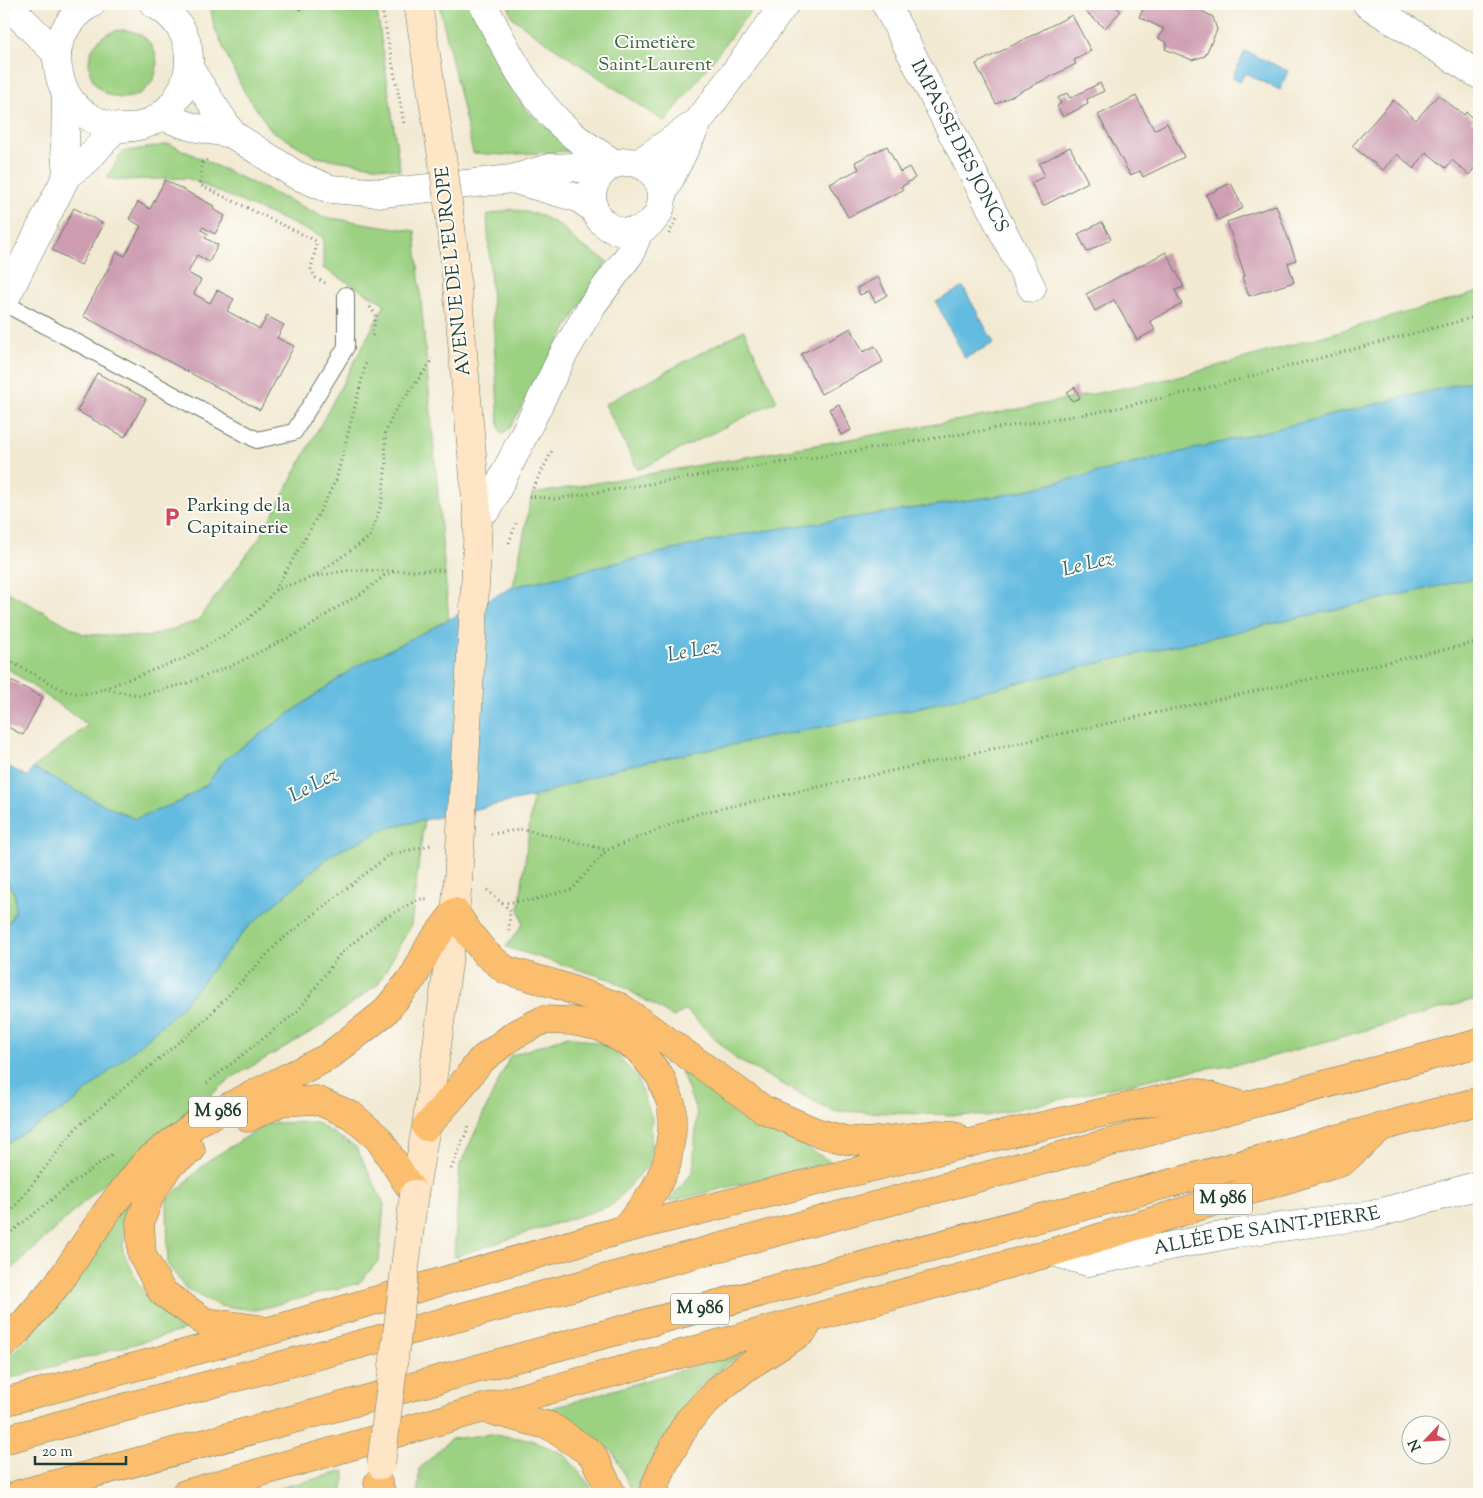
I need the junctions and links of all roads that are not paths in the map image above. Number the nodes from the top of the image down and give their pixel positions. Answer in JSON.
{"nodes":[{"id":1,"x":9,"y":4,"type":"edge"},
{"id":2,"x":56,"y":4,"type":"edge"},
{"id":3,"x":418,"y":4,"type":"edge"},
{"id":4,"x":483,"y":4,"type":"edge"},
{"id":5,"x":784,"y":4,"type":"edge"},
{"id":6,"x":886,"y":4,"type":"edge"},
{"id":7,"x":1367,"y":4,"type":"edge"},
{"id":8,"x":88,"y":5,"type":"edge"},
{"id":9,"x":168,"y":9,"type":"edge"},
{"id":10,"x":57,"y":54,"type":"junction"},
{"id":11,"x":189,"y":68,"type":"junction"},
{"id":12,"x":1479,"y":75,"type":"edge"},
{"id":13,"x":66,"y":96,"type":"junction"},
{"id":14,"x":161,"y":116,"type":"junction"},
{"id":15,"x":698,"y":122,"type":"junction"},
{"id":16,"x":116,"y":128,"type":"junction"},
{"id":17,"x":232,"y":134,"type":"junction"},
{"id":18,"x":619,"y":167,"type":"junction"},
{"id":19,"x":67,"y":176,"type":"junction"},
{"id":20,"x":512,"y":179,"type":"junction"},
{"id":21,"x":663,"y":193,"type":"junction"},
{"id":22,"x":594,"y":209,"type":"junction"},
{"id":23,"x":639,"y":231,"type":"junction"},
{"id":24,"x":1032,"y":288,"type":"dead end"},
{"id":25,"x":346,"y":295,"type":"dead end"},
{"id":26,"x":4,"y":302,"type":"edge"},
{"id":27,"x":483,"y":515,"type":"junction"},
{"id":28,"x":457,"y":897,"type":"junction"},
{"id":29,"x":1479,"y":1043,"type":"edge"},
{"id":30,"x":1479,"y":1101,"type":"edge"},
{"id":31,"x":1244,"y":1106,"type":"junction"},
{"id":32,"x":1381,"y":1127,"type":"junction"},
{"id":33,"x":426,"y":1128,"type":"junction"},
{"id":34,"x":993,"y":1137,"type":"junction"},
{"id":35,"x":1479,"y":1185,"type":"edge"},
{"id":36,"x":414,"y":1194,"type":"junction"},
{"id":37,"x":625,"y":1229,"type":"junction"},
{"id":38,"x":1053,"y":1252,"type":"junction"},
{"id":39,"x":812,"y":1319,"type":"junction"},
{"id":40,"x":272,"y":1330,"type":"junction"},
{"id":41,"x":4,"y":1344,"type":"edge"},
{"id":42,"x":4,"y":1402,"type":"edge"},
{"id":43,"x":484,"y":1408,"type":"junction"},
{"id":44,"x":4,"y":1440,"type":"edge"},
{"id":45,"x":379,"y":1484,"type":"edge"},
{"id":46,"x":19,"y":1494,"type":"edge"},
{"id":47,"x":185,"y":1494,"type":"edge"},
{"id":48,"x":612,"y":1494,"type":"edge"},
{"id":49,"x":652,"y":1494,"type":"edge"}],
"edges":[{"from":1,"to":10,"type":"street"},
{"from":2,"to":8,"type":"street"},
{"from":3,"to":27,"type":"main road","name":"AVENUE DE L'EUROPE","bridge":true},
{"from":4,"to":18,"type":"street"},
{"from":5,"to":15,"type":"street"},
{"from":6,"to":24,"type":"street","name":"IMPASSE DES JONCS"},
{"from":7,"to":12,"type":"street"},
{"from":8,"to":10,"type":"street"},
{"from":9,"to":11,"type":"street"},
{"from":10,"to":13,"type":"street"},
{"from":11,"to":14,"type":"street"},
{"from":11,"to":17,"type":"street"},
{"from":13,"to":16,"type":"street"},
{"from":13,"to":19,"type":"street"},
{"from":14,"to":16,"type":"street"},
{"from":14,"to":17,"type":"street"},
{"from":15,"to":18,"type":"street"},
{"from":15,"to":21,"type":"street"},
{"from":16,"to":19,"type":"street"},
{"from":17,"to":20,"type":"street"},
{"from":18,"to":20,"type":"street"},
{"from":18,"to":21,"type":"street"},
{"from":18,"to":22,"type":"street"},
{"from":19,"to":26,"type":"street"},
{"from":20,"to":22,"type":"street"},
{"from":21,"to":23,"type":"street"},
{"from":22,"to":23,"type":"street"},
{"from":23,"to":27,"type":"street"},
{"from":25,"to":26,"type":"lane"},
{"from":27,"to":28,"type":"main road","name":"AVENUE DE L'EUROPE","bridge":true},
{"from":28,"to":33,"type":"main road","name":"AVENUE DE L'EUROPE"},
{"from":28,"to":34,"type":"main road"},
{"from":28,"to":41,"type":"main road","number":"M 986"},
{"from":29,"to":31,"type":"main road"},
{"from":30,"to":32,"type":"main road","number":"M 986"},
{"from":31,"to":34,"type":"main road","number":"M 986"},
{"from":31,"to":44,"type":"main road"},
{"from":32,"to":38,"type":"main road","number":"M 986"},
{"from":32,"to":46,"type":"main road","number":"M 986"},
{"from":33,"to":36,"type":"main road","name":"AVENUE DE L'EUROPE"},
{"from":33,"to":37,"type":"main road"},
{"from":34,"to":37,"type":"main road","number":"M 986"},
{"from":35,"to":38,"type":"street","name":"ALLÉE DE SAINT-PIERRE"},
{"from":36,"to":40,"type":"main road","number":"M 986"},
{"from":36,"to":45,"type":"main road","name":"AVENUE DE L'EUROPE","bridge":true},
{"from":37,"to":40,"type":"main road","number":"M 986"},
{"from":38,"to":39,"type":"main road","number":"M 986"},
{"from":39,"to":43,"type":"main road","number":"M 986"},
{"from":39,"to":49,"type":"main road"},
{"from":40,"to":42,"type":"main road","number":"M 986"},
{"from":43,"to":47,"type":"main road","number":"M 986"},
{"from":43,"to":48,"type":"main road"}]}
